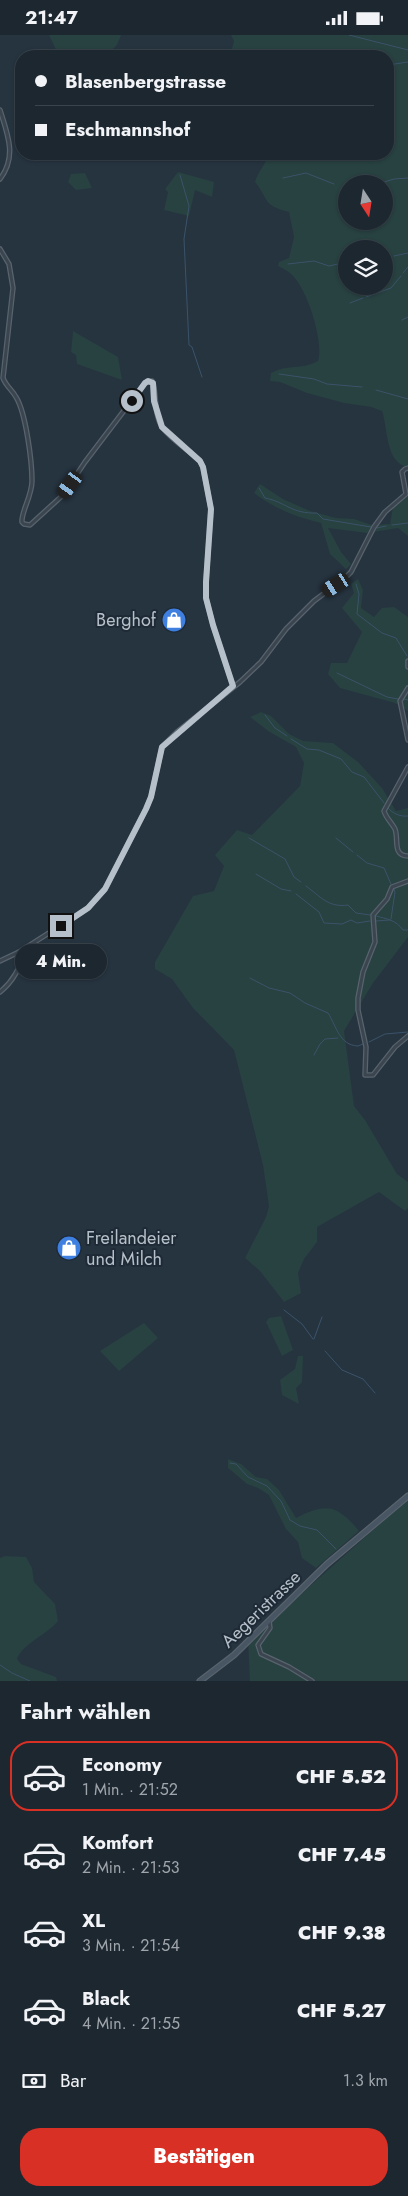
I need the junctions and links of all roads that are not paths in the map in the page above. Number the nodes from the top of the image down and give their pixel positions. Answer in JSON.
{"nodes":[{"id":1,"x":0,"y":110,"type":"edge"},
{"id":2,"x":0,"y":179,"type":"edge"},
{"id":3,"x":0,"y":249,"type":"edge"},
{"id":4,"x":408,"y":468,"type":"edge"},
{"id":5,"x":408,"y":661,"type":"edge"},
{"id":6,"x":408,"y":667,"type":"edge"},
{"id":7,"x":233,"y":686,"type":"junction"},
{"id":8,"x":408,"y":688,"type":"edge"},
{"id":9,"x":408,"y":740,"type":"edge"},
{"id":10,"x":408,"y":767,"type":"edge"},
{"id":11,"x":408,"y":856,"type":"edge"},
{"id":12,"x":408,"y":881,"type":"edge"},
{"id":13,"x":19,"y":952,"type":"junction"},
{"id":14,"x":0,"y":961,"type":"edge"},
{"id":15,"x":0,"y":992,"type":"edge"},
{"id":16,"x":408,"y":1036,"type":"edge"},
{"id":17,"x":408,"y":1496,"type":"edge"},
{"id":18,"x":269,"y":1621,"type":"junction"},
{"id":19,"x":200,"y":1681,"type":"edge"},
{"id":20,"x":312,"y":1681,"type":"edge"}],
"edges":[{"from":1,"to":2,"type":"street"},
{"from":3,"to":7,"type":"street"},
{"from":4,"to":7,"type":"street"},
{"from":5,"to":6,"type":"street"},
{"from":7,"to":13,"type":"street"},
{"from":8,"to":9,"type":"street"},
{"from":10,"to":11,"type":"street"},
{"from":12,"to":16,"type":"street"},
{"from":13,"to":14,"type":"street"},
{"from":13,"to":15,"type":"street"},
{"from":17,"to":18,"type":"main road","name":"Aegeristrasse"},
{"from":18,"to":19,"type":"main road","name":"Aegeristrasse"},
{"from":18,"to":20,"type":"street"}]}
